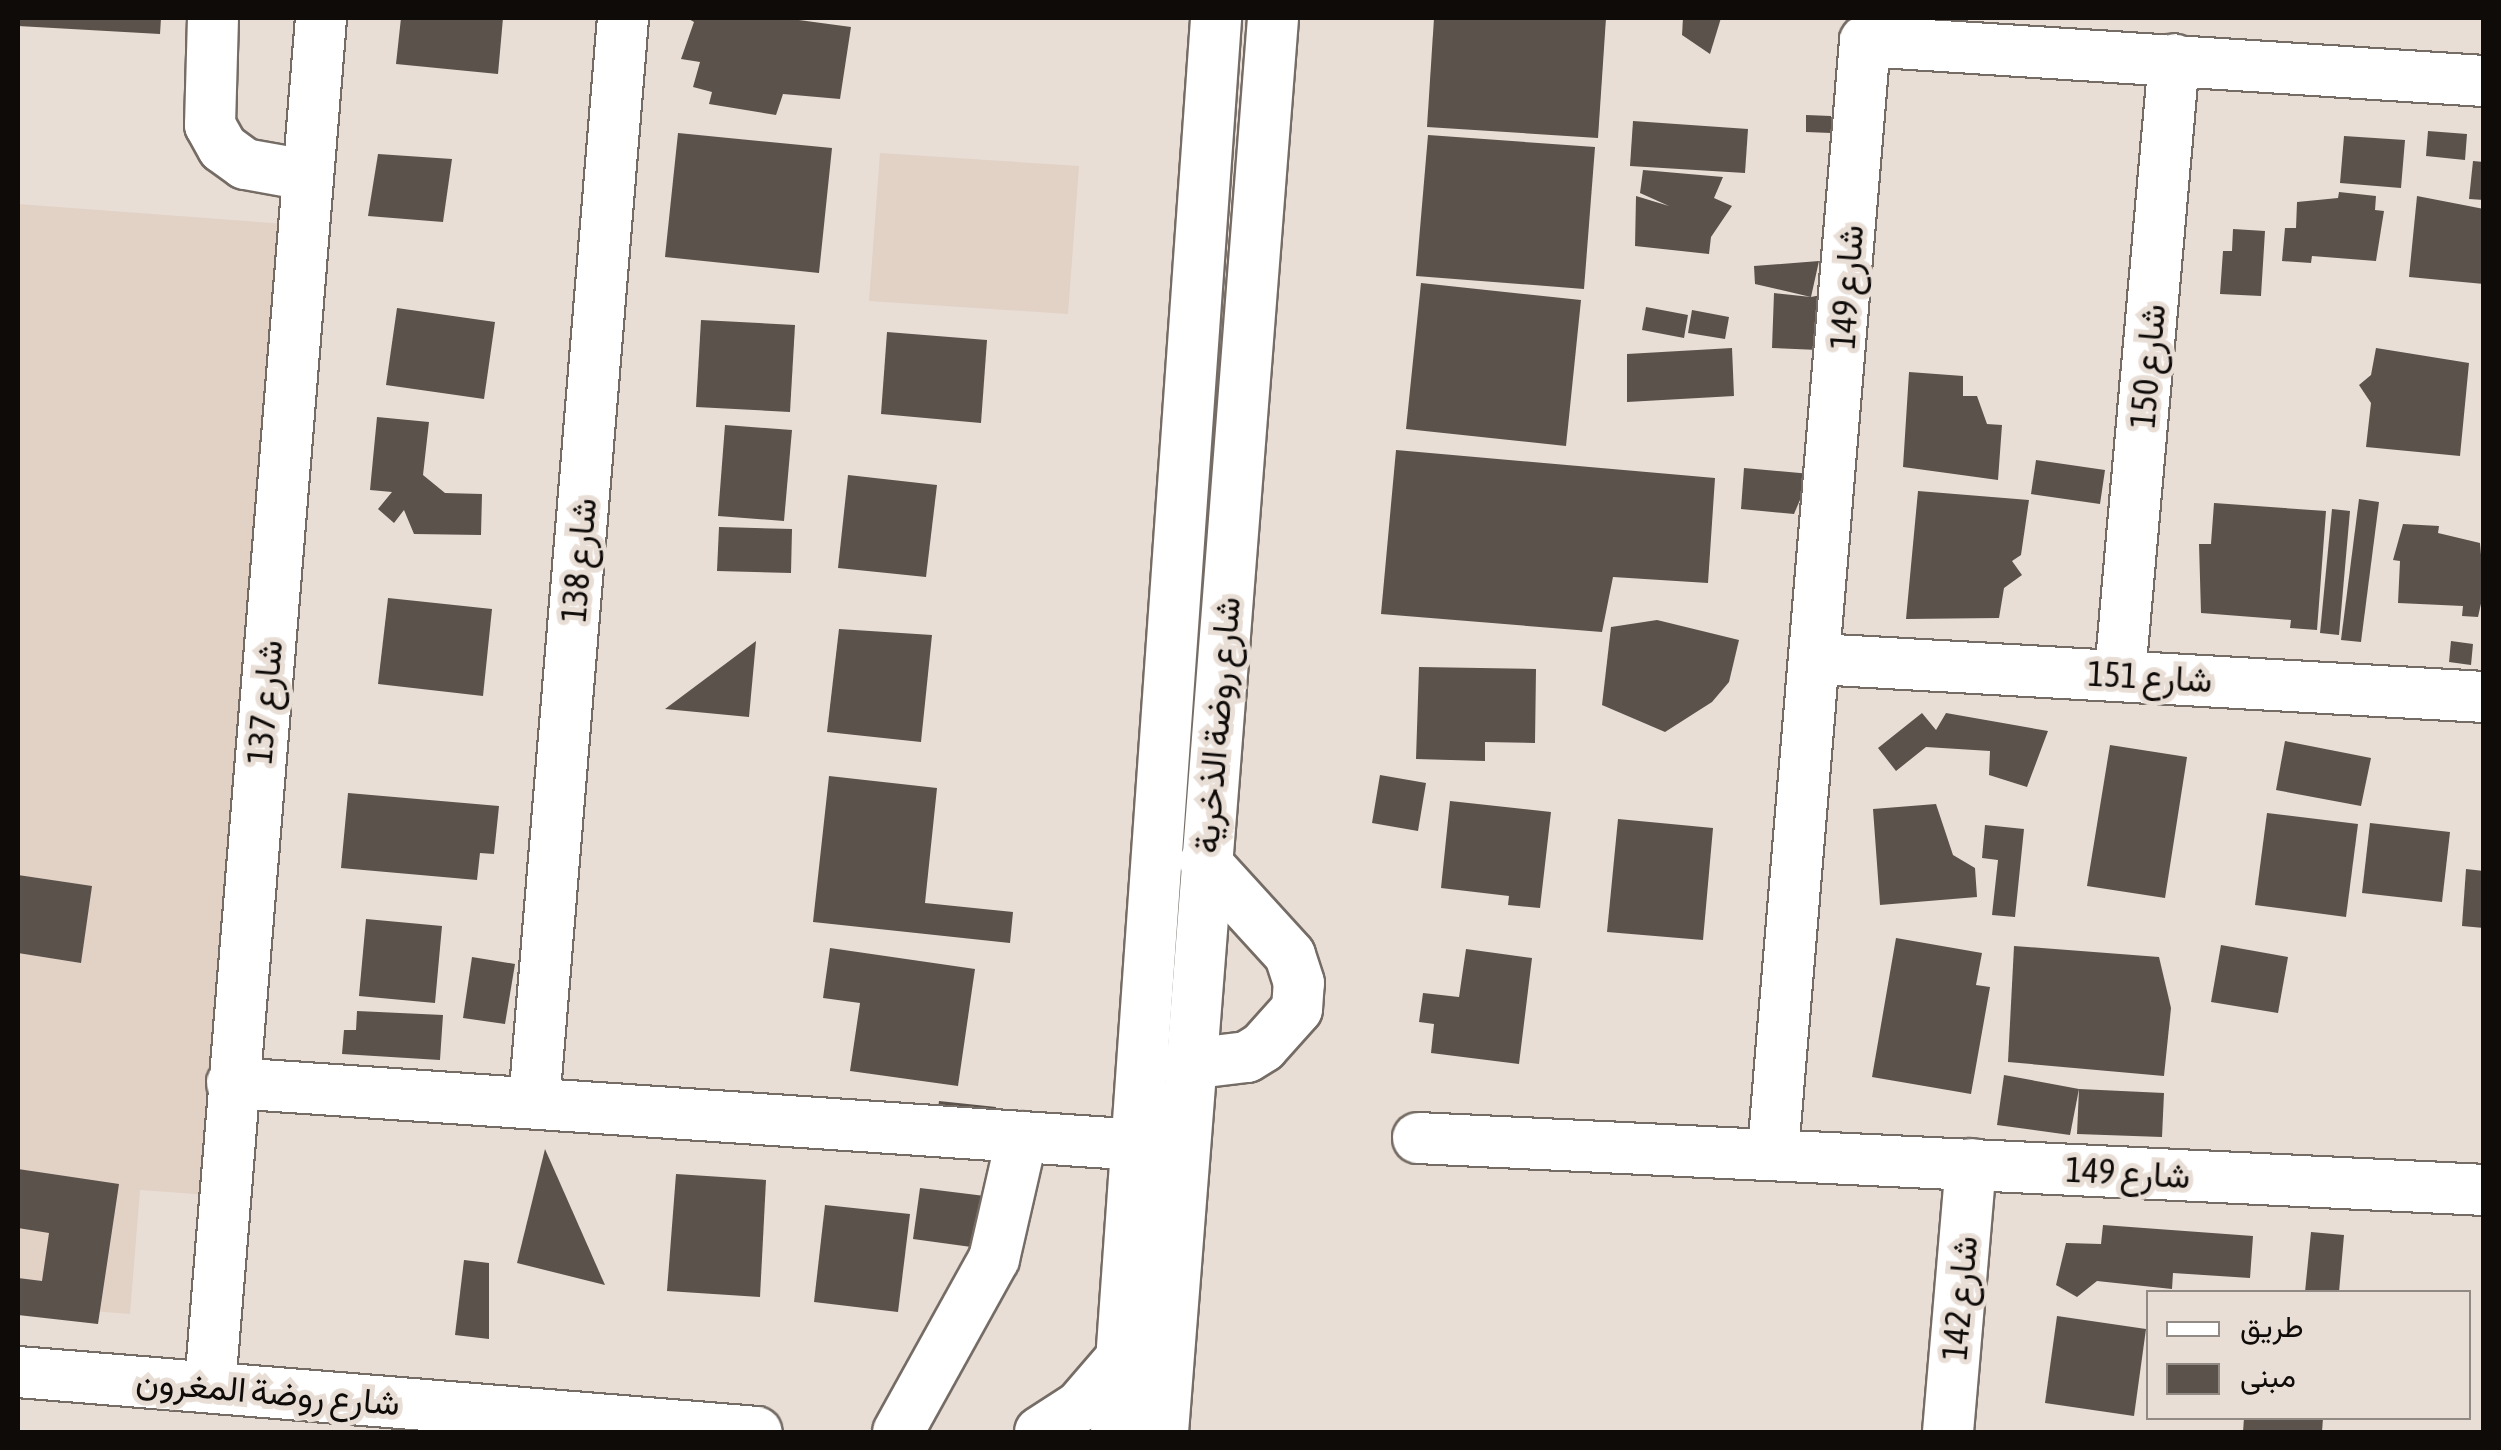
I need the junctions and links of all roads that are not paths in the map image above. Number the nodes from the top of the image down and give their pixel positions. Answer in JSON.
{"nodes":[{"id":1,"x":213,"y":18,"type":"edge"},
{"id":2,"x":320,"y":18,"type":"edge"},
{"id":3,"x":623,"y":18,"type":"edge"},
{"id":4,"x":1216,"y":18,"type":"edge"},
{"id":5,"x":1273,"y":18,"type":"edge"},
{"id":6,"x":2174,"y":59,"type":"junction"},
{"id":7,"x":2476,"y":71,"type":"edge"},
{"id":8,"x":308,"y":175,"type":"junction"},
{"id":9,"x":1817,"y":659,"type":"junction"},
{"id":10,"x":2120,"y":674,"type":"junction"},
{"id":11,"x":2484,"y":697,"type":"edge"},
{"id":12,"x":1205,"y":862,"type":"junction"},
{"id":13,"x":1189,"y":1064,"type":"junction"},
{"id":14,"x":232,"y":1083,"type":"junction"},
{"id":15,"x":534,"y":1103,"type":"junction"},
{"id":16,"x":1022,"y":1137,"type":"junction"},
{"id":17,"x":1418,"y":1138,"type":"dead end"},
{"id":18,"x":1138,"y":1145,"type":"junction"},
{"id":19,"x":1772,"y":1151,"type":"junction"},
{"id":20,"x":1970,"y":1164,"type":"junction"},
{"id":21,"x":2484,"y":1190,"type":"edge"},
{"id":22,"x":1123,"y":1356,"type":"junction"},
{"id":23,"x":18,"y":1372,"type":"edge"},
{"id":24,"x":210,"y":1386,"type":"junction"},
{"id":25,"x":506,"y":1422,"type":"edge"},
{"id":26,"x":757,"y":1432,"type":"edge"},
{"id":27,"x":898,"y":1432,"type":"edge"},
{"id":28,"x":1040,"y":1432,"type":"edge"},
{"id":29,"x":1116,"y":1432,"type":"edge"},
{"id":30,"x":1163,"y":1432,"type":"edge"},
{"id":31,"x":1948,"y":1432,"type":"edge"}],
"edges":[{"from":1,"to":8,"type":"street"},
{"from":2,"to":8,"type":"street","name":"شارع 137"},
{"from":3,"to":15,"type":"street","name":"شارع 138"},
{"from":4,"to":18,"type":"street","name":"شارع روضة الذخرية"},
{"from":5,"to":12,"type":"street","name":"شارع روضة الذخرية"},
{"from":6,"to":7,"type":"street","name":"شارع 149"},
{"from":6,"to":9,"type":"street","name":"شارع 149"},
{"from":6,"to":10,"type":"street","name":"شارع 150"},
{"from":8,"to":14,"type":"street","name":"شارع 137"},
{"from":9,"to":10,"type":"street","name":"شارع 151"},
{"from":9,"to":19,"type":"street","name":"شارع 149"},
{"from":10,"to":11,"type":"street","name":"شارع 151"},
{"from":12,"to":13,"type":"street","name":"شارع روضة الذخرية"},
{"from":12,"to":13,"type":"street"},
{"from":13,"to":30,"type":"street","name":"شارع روضة الذخرية"},
{"from":14,"to":15,"type":"street"},
{"from":14,"to":24,"type":"street","name":"شارع 137"},
{"from":15,"to":16,"type":"street"},
{"from":16,"to":18,"type":"street"},
{"from":16,"to":27,"type":"street"},
{"from":17,"to":19,"type":"street","name":"شارع 149"},
{"from":18,"to":22,"type":"street","name":"شارع روضة الذخرية"},
{"from":19,"to":20,"type":"street","name":"شارع 149"},
{"from":20,"to":21,"type":"street","name":"شارع 149"},
{"from":20,"to":31,"type":"street","name":"شارع 142"},
{"from":22,"to":28,"type":"street"},
{"from":22,"to":29,"type":"street","name":"شارع روضة الذخرية"},
{"from":23,"to":24,"type":"street","name":"شارع روضة المغرون"},
{"from":24,"to":25,"type":"street","name":"شارع روضة المغرون"},
{"from":25,"to":26,"type":"street","name":"شارع روضة المغرون"}]}
